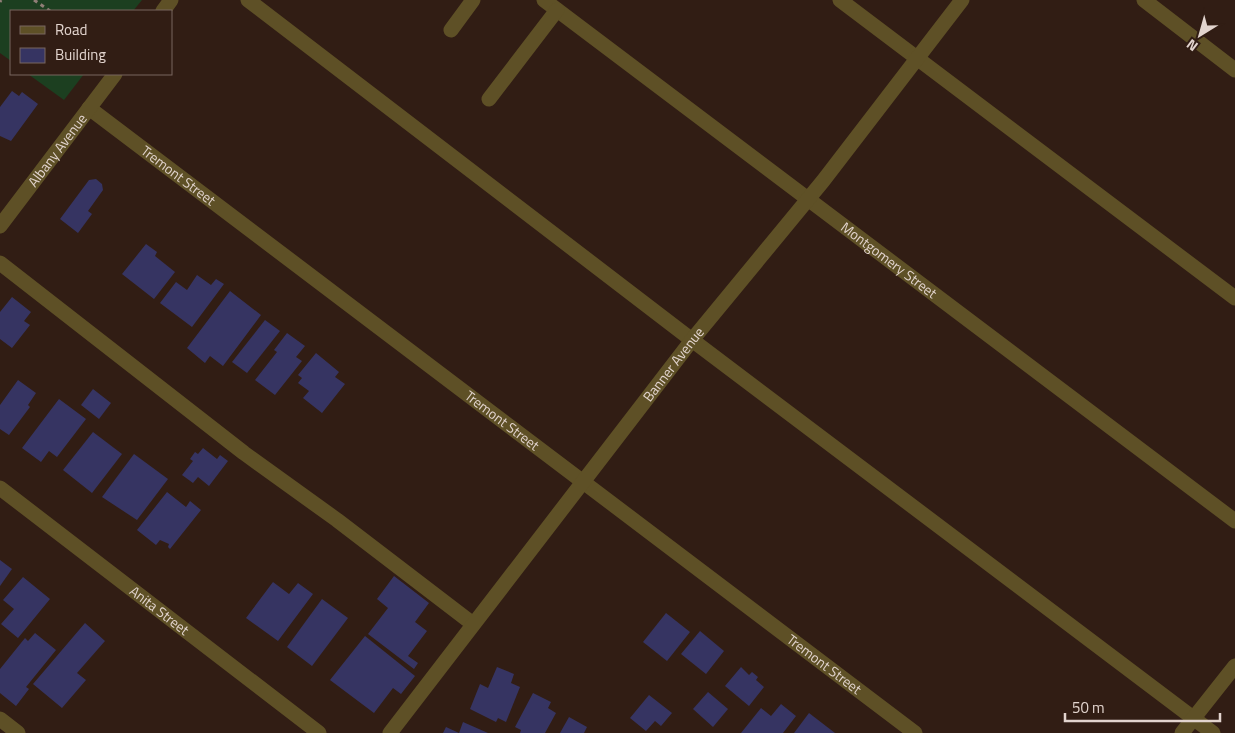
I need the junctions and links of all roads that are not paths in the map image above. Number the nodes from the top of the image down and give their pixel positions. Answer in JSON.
{"nodes":[{"id":1,"x":248,"y":0,"type":"edge"},
{"id":2,"x":473,"y":0,"type":"edge"},
{"id":3,"x":544,"y":0,"type":"edge"},
{"id":4,"x":840,"y":0,"type":"edge"},
{"id":5,"x":962,"y":0,"type":"edge"},
{"id":6,"x":1144,"y":0,"type":"edge"},
{"id":7,"x":557,"y":10,"type":"junction"},
{"id":8,"x":451,"y":30,"type":"dead end"},
{"id":9,"x":917,"y":60,"type":"junction"},
{"id":10,"x":1235,"y":70,"type":"edge"},
{"id":11,"x":114,"y":75,"type":"edge"},
{"id":12,"x":489,"y":99,"type":"dead end"},
{"id":13,"x":89,"y":108,"type":"junction"},
{"id":14,"x":808,"y":199,"type":"junction"},
{"id":15,"x":0,"y":226,"type":"edge"},
{"id":16,"x":0,"y":263,"type":"edge"},
{"id":17,"x":1235,"y":298,"type":"edge"},
{"id":18,"x":692,"y":340,"type":"junction"},
{"id":19,"x":583,"y":484,"type":"junction"},
{"id":20,"x":0,"y":488,"type":"edge"},
{"id":21,"x":1235,"y":521,"type":"edge"},
{"id":22,"x":472,"y":624,"type":"junction"},
{"id":23,"x":1235,"y":666,"type":"edge"},
{"id":24,"x":1194,"y":718,"type":"junction"},
{"id":25,"x":0,"y":719,"type":"edge"},
{"id":26,"x":18,"y":733,"type":"edge"},
{"id":27,"x":319,"y":733,"type":"edge"},
{"id":28,"x":390,"y":733,"type":"edge"},
{"id":29,"x":915,"y":733,"type":"edge"},
{"id":30,"x":1182,"y":733,"type":"edge"},
{"id":31,"x":1213,"y":733,"type":"edge"}],
"edges":[{"from":1,"to":18,"type":"street"},
{"from":2,"to":8,"type":"street"},
{"from":3,"to":7,"type":"street","name":"Montgomery Street"},
{"from":4,"to":9,"type":"street"},
{"from":5,"to":9,"type":"street","name":"Banner Avenue"},
{"from":6,"to":10,"type":"street"},
{"from":7,"to":12,"type":"street"},
{"from":7,"to":14,"type":"street","name":"Montgomery Street"},
{"from":9,"to":14,"type":"street","name":"Banner Avenue"},
{"from":9,"to":17,"type":"street"},
{"from":11,"to":13,"type":"street","name":"Albany Avenue"},
{"from":13,"to":15,"type":"street","name":"Albany Avenue"},
{"from":13,"to":19,"type":"street","name":"Tremont Street"},
{"from":14,"to":18,"type":"street","name":"Banner Avenue"},
{"from":14,"to":21,"type":"street","name":"Montgomery Street"},
{"from":16,"to":22,"type":"street"},
{"from":18,"to":19,"type":"street","name":"Banner Avenue"},
{"from":18,"to":24,"type":"street"},
{"from":19,"to":22,"type":"street","name":"Banner Avenue"},
{"from":19,"to":29,"type":"street","name":"Tremont Street"},
{"from":20,"to":27,"type":"street","name":"Anita Street"},
{"from":22,"to":28,"type":"street","name":"Banner Avenue"},
{"from":23,"to":24,"type":"street"},
{"from":24,"to":30,"type":"street"},
{"from":24,"to":31,"type":"street"},
{"from":25,"to":26,"type":"street"}]}
